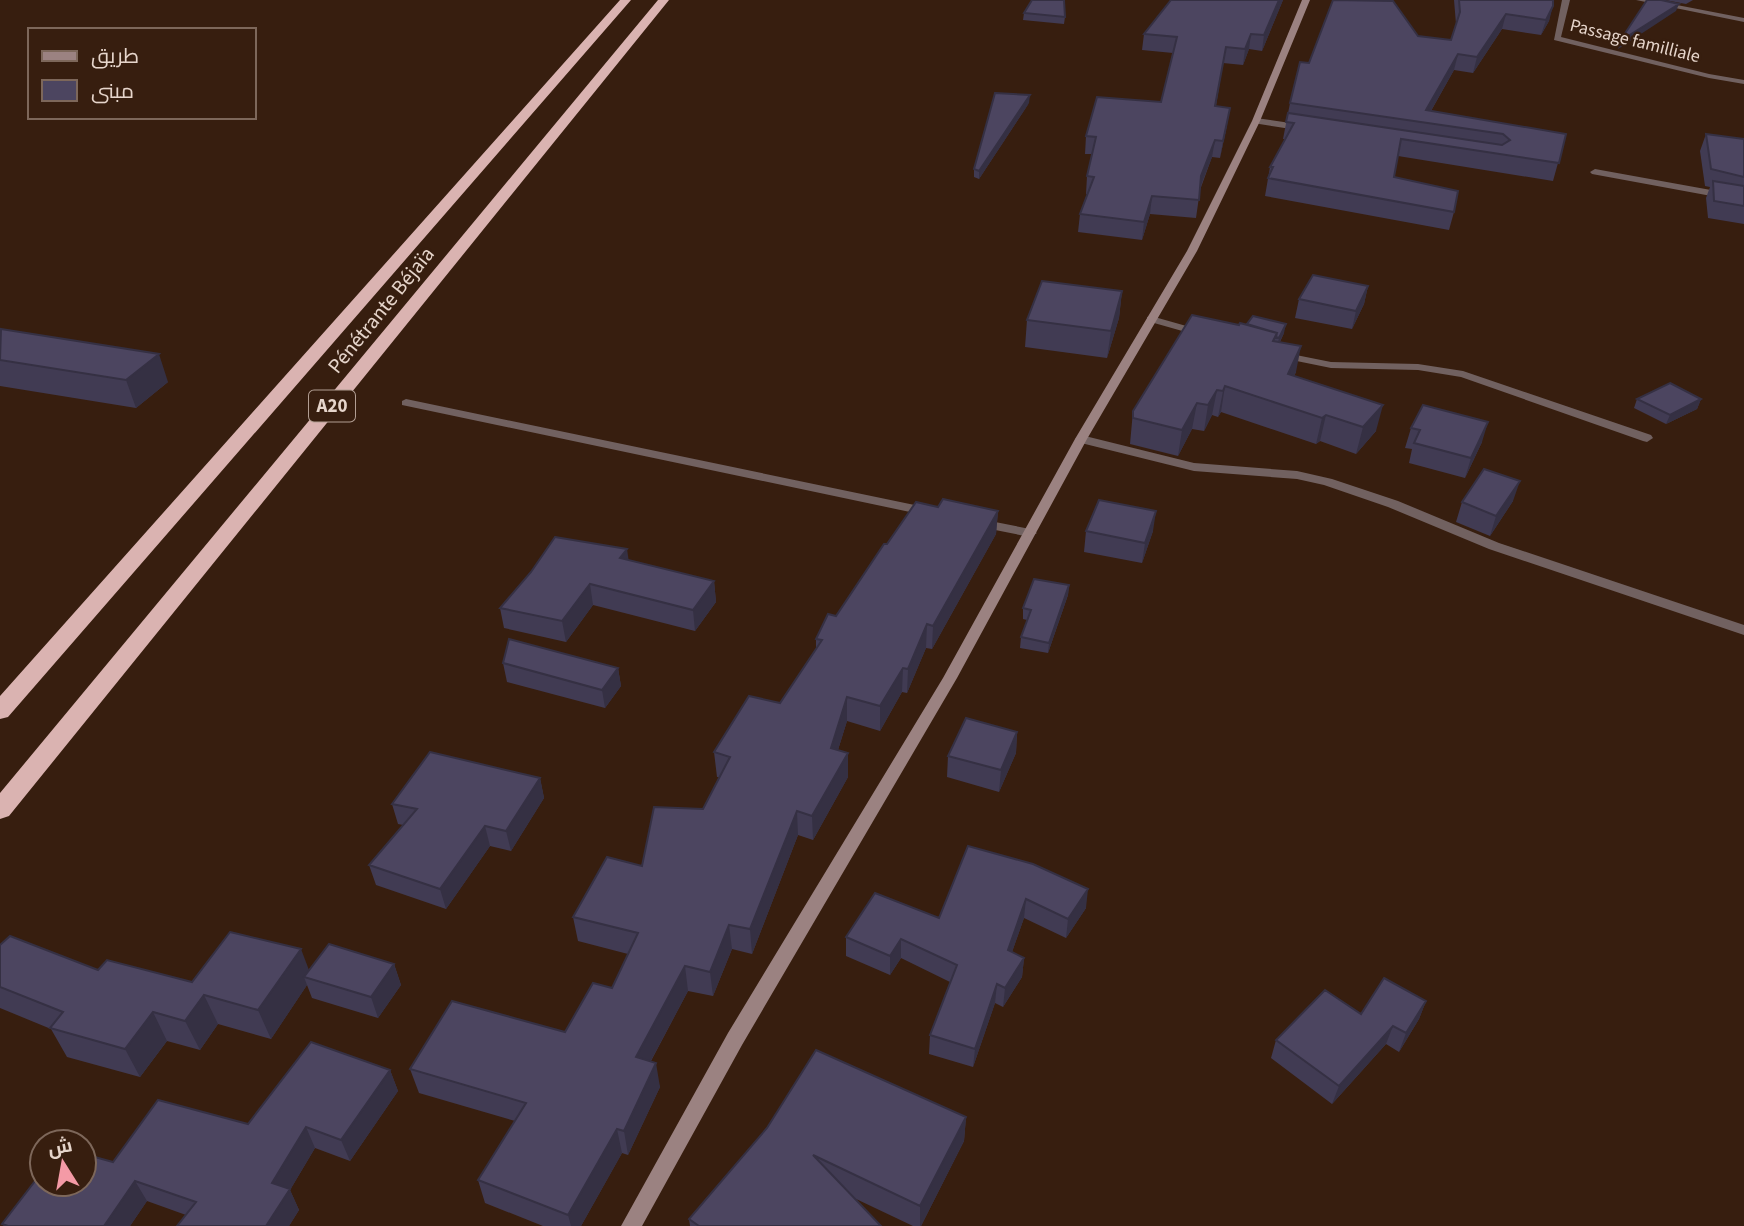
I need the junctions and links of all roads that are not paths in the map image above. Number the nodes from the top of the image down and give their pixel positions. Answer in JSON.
{"nodes":[{"id":1,"x":626,"y":0,"type":"edge"},
{"id":2,"x":664,"y":0,"type":"edge"},
{"id":3,"x":1306,"y":0,"type":"edge"},
{"id":4,"x":1566,"y":0,"type":"edge"},
{"id":5,"x":1640,"y":0,"type":"edge"},
{"id":6,"x":1744,"y":20,"type":"edge"},
{"id":7,"x":1744,"y":82,"type":"edge"},
{"id":8,"x":1256,"y":121,"type":"junction"},
{"id":9,"x":1310,"y":128,"type":"edge"},
{"id":10,"x":1595,"y":172,"type":"dead end"},
{"id":11,"x":1744,"y":199,"type":"edge"},
{"id":12,"x":1151,"y":319,"type":"junction"},
{"id":13,"x":1217,"y":338,"type":"edge"},
{"id":14,"x":1269,"y":352,"type":"edge"},
{"id":15,"x":407,"y":403,"type":"dead end"},
{"id":16,"x":1647,"y":438,"type":"dead end"},
{"id":17,"x":1081,"y":439,"type":"junction"},
{"id":18,"x":948,"y":516,"type":"edge"},
{"id":19,"x":962,"y":519,"type":"edge"},
{"id":20,"x":1030,"y":533,"type":"junction"},
{"id":21,"x":1744,"y":629,"type":"edge"},
{"id":22,"x":0,"y":710,"type":"edge"},
{"id":23,"x":0,"y":810,"type":"edge"},
{"id":24,"x":631,"y":1226,"type":"edge"}],
"edges":[{"from":1,"to":22,"type":"highway","name":"Pénétrante Béjaïa","number":"A20"},
{"from":2,"to":23,"type":"highway","name":"Pénétrante Béjaïa","number":"A20"},
{"from":3,"to":8,"type":"main road"},
{"from":4,"to":7,"type":"street","name":"Passage familliale"},
{"from":5,"to":6,"type":"street"},
{"from":8,"to":9,"type":"street"},
{"from":8,"to":12,"type":"main road"},
{"from":10,"to":11,"type":"street"},
{"from":12,"to":13,"type":"street"},
{"from":12,"to":17,"type":"main road"},
{"from":14,"to":16,"type":"street"},
{"from":15,"to":18,"type":"street"},
{"from":17,"to":20,"type":"main road"},
{"from":17,"to":21,"type":"street"},
{"from":19,"to":20,"type":"street"},
{"from":20,"to":24,"type":"main road"}]}
